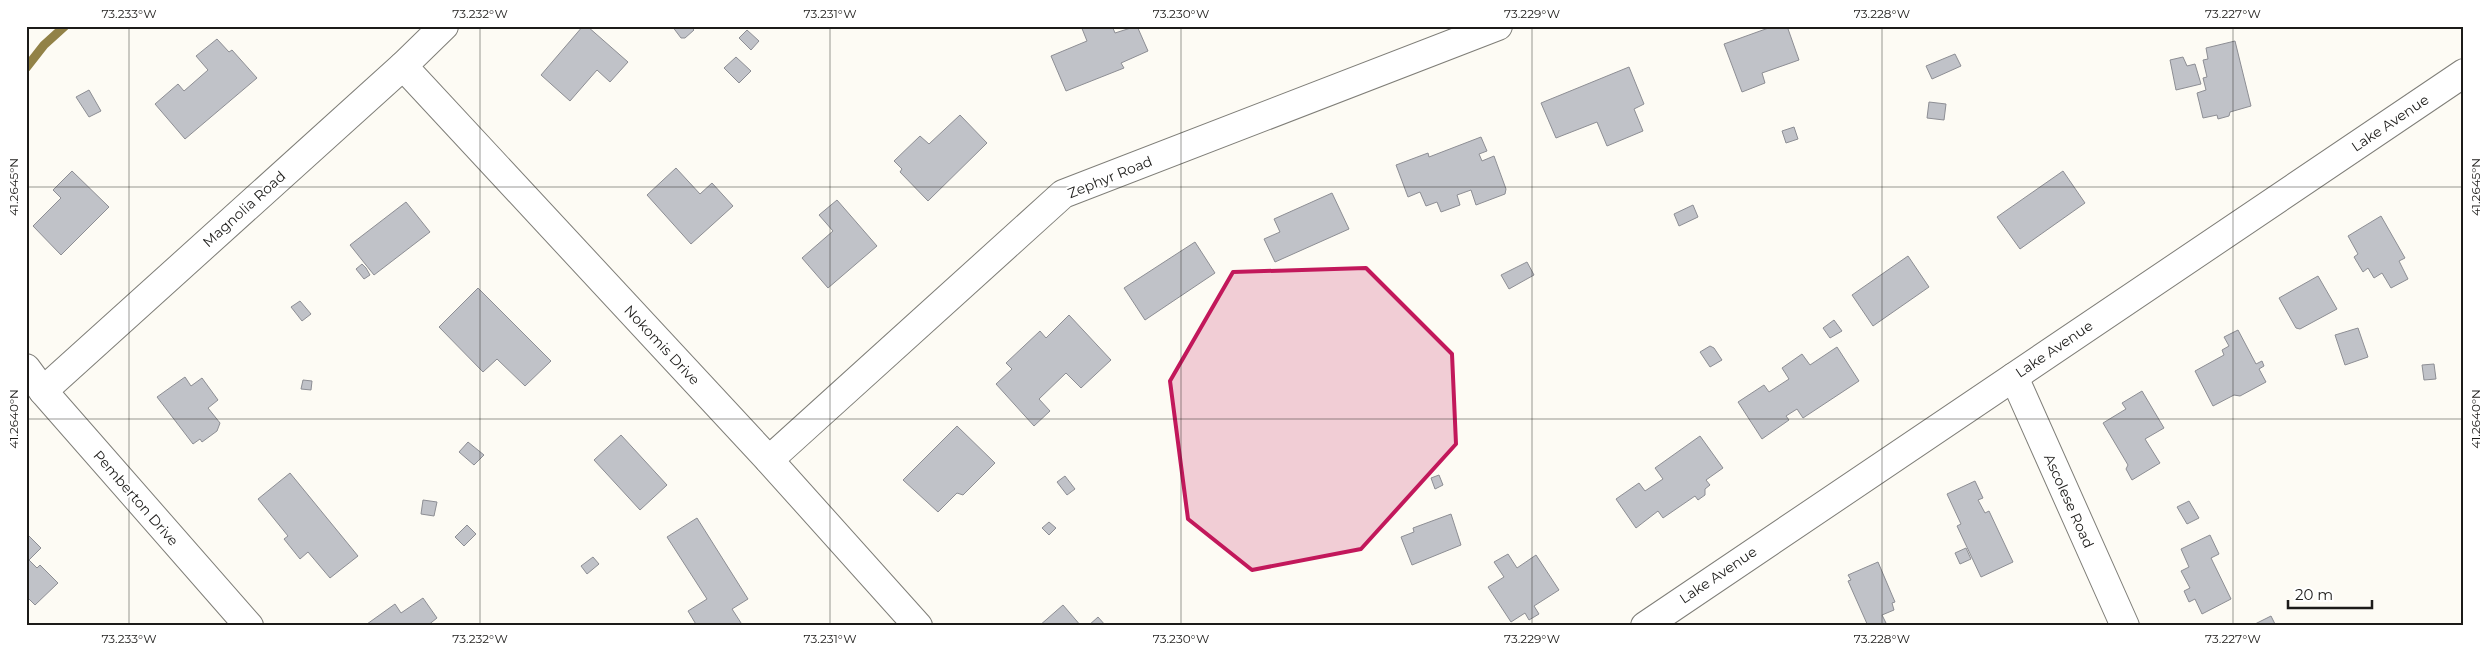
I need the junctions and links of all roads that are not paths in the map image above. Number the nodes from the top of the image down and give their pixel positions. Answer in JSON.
{"nodes":[{"id":1,"x":444,"y":26,"type":"edge"},
{"id":2,"x":1498,"y":26,"type":"edge"},
{"id":3,"x":402,"y":66,"type":"junction"},
{"id":4,"x":2464,"y":73,"type":"edge"},
{"id":5,"x":26,"y":368,"type":"edge"},
{"id":6,"x":2014,"y":377,"type":"junction"},
{"id":7,"x":43,"y":391,"type":"junction"},
{"id":8,"x":769,"y":460,"type":"junction"},
{"id":9,"x":1679,"y":614,"type":"edge"},
{"id":10,"x":249,"y":626,"type":"edge"},
{"id":11,"x":918,"y":626,"type":"edge"},
{"id":12,"x":1644,"y":626,"type":"edge"},
{"id":13,"x":2125,"y":626,"type":"edge"}],
"edges":[{"from":1,"to":3,"type":"street","name":"Magnolia Road"},
{"from":2,"to":8,"type":"street","name":"Zephyr Road"},
{"from":3,"to":7,"type":"street","name":"Magnolia Road"},
{"from":3,"to":8,"type":"street","name":"Nokomis Drive"},
{"from":4,"to":6,"type":"street","name":"Lake Avenue"},
{"from":5,"to":7,"type":"street","name":"Pemberton Drive"},
{"from":6,"to":9,"type":"street","name":"Lake Avenue"},
{"from":6,"to":13,"type":"street","name":"Ascolese Road"},
{"from":7,"to":10,"type":"street","name":"Pemberton Drive"},
{"from":8,"to":11,"type":"street","name":"Nokomis Drive"},
{"from":9,"to":12,"type":"street","name":"Lake Avenue"}]}
